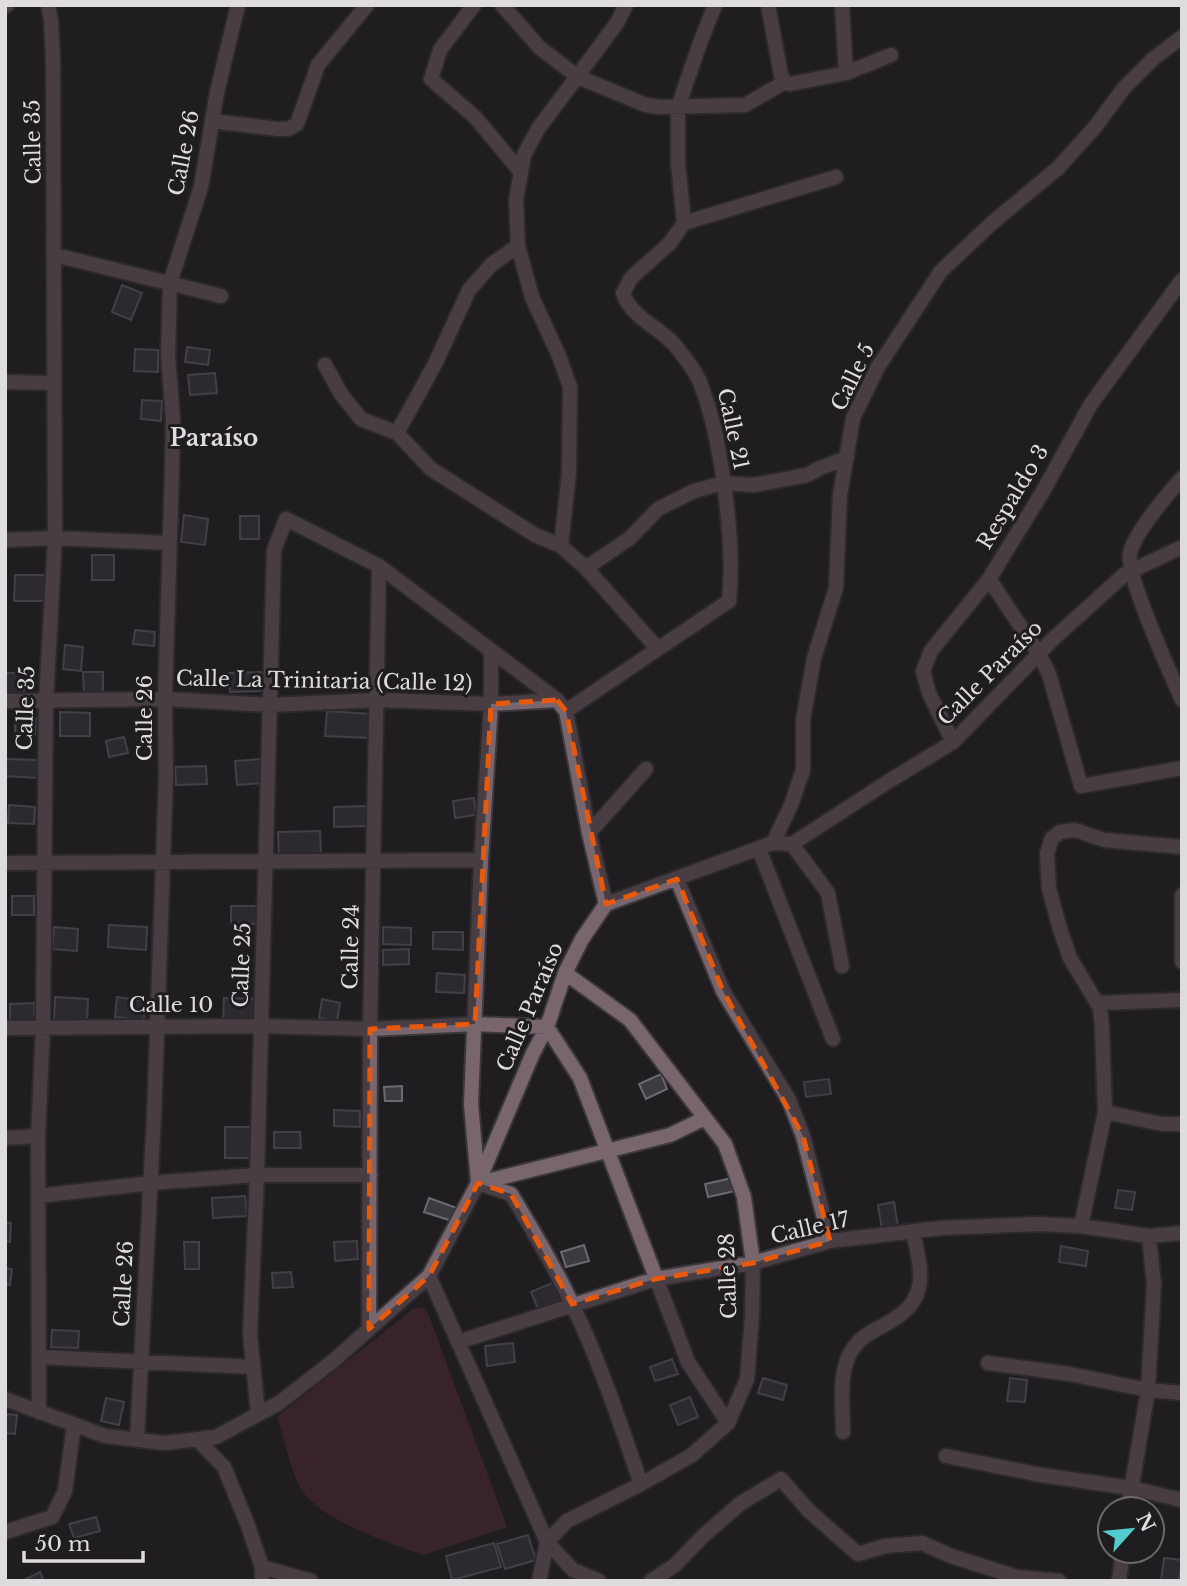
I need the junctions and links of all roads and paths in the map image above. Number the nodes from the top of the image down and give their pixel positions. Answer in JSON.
{"nodes":[{"id":1,"x":48,"y":5,"type":"edge"},
{"id":2,"x":238,"y":5,"type":"edge"},
{"id":3,"x":367,"y":5,"type":"edge"},
{"id":4,"x":474,"y":5,"type":"edge"},
{"id":5,"x":502,"y":5,"type":"edge"},
{"id":6,"x":626,"y":5,"type":"edge"},
{"id":7,"x":715,"y":5,"type":"edge"},
{"id":8,"x":768,"y":5,"type":"edge"},
{"id":9,"x":842,"y":5,"type":"edge"},
{"id":10,"x":1182,"y":37,"type":"edge"},
{"id":11,"x":891,"y":55,"type":"dead end"},
{"id":12,"x":846,"y":73,"type":"junction"},
{"id":13,"x":578,"y":77,"type":"junction"},
{"id":14,"x":785,"y":82,"type":"junction"},
{"id":15,"x":678,"y":107,"type":"junction"},
{"id":16,"x":212,"y":121,"type":"junction"},
{"id":17,"x":520,"y":171,"type":"junction"},
{"id":18,"x":836,"y":177,"type":"dead end"},
{"id":19,"x":684,"y":223,"type":"junction"},
{"id":20,"x":518,"y":246,"type":"junction"},
{"id":21,"x":55,"y":255,"type":"junction"},
{"id":22,"x":1182,"y":280,"type":"edge"},
{"id":23,"x":170,"y":283,"type":"junction"},
{"id":24,"x":221,"y":296,"type":"dead end"},
{"id":25,"x":325,"y":365,"type":"dead end"},
{"id":26,"x":5,"y":382,"type":"edge"},
{"id":27,"x":54,"y":383,"type":"junction"},
{"id":28,"x":397,"y":433,"type":"junction"},
{"id":29,"x":847,"y":458,"type":"junction"},
{"id":30,"x":1182,"y":478,"type":"edge"},
{"id":31,"x":723,"y":483,"type":"junction"},
{"id":32,"x":55,"y":538,"type":"junction"},
{"id":33,"x":5,"y":540,"type":"edge"},
{"id":34,"x":168,"y":543,"type":"junction"},
{"id":35,"x":561,"y":546,"type":"junction"},
{"id":36,"x":1182,"y":547,"type":"edge"},
{"id":37,"x":379,"y":566,"type":"junction"},
{"id":38,"x":586,"y":568,"type":"junction"},
{"id":39,"x":1131,"y":571,"type":"junction"},
{"id":40,"x":989,"y":579,"type":"junction"},
{"id":41,"x":658,"y":649,"type":"junction"},
{"id":42,"x":491,"y":650,"type":"junction"},
{"id":43,"x":1039,"y":654,"type":"junction"},
{"id":44,"x":1176,"y":671,"type":"edge"},
{"id":45,"x":165,"y":699,"type":"junction"},
{"id":46,"x":378,"y":700,"type":"junction"},
{"id":47,"x":1182,"y":700,"type":"edge"},
{"id":48,"x":5,"y":701,"type":"edge"},
{"id":49,"x":46,"y":702,"type":"junction"},
{"id":50,"x":270,"y":705,"type":"junction"},
{"id":51,"x":491,"y":705,"type":"junction"},
{"id":52,"x":561,"y":705,"type":"junction"},
{"id":53,"x":953,"y":742,"type":"junction"},
{"id":54,"x":1182,"y":768,"type":"edge"},
{"id":55,"x":646,"y":769,"type":"dead end"},
{"id":56,"x":589,"y":833,"type":"junction"},
{"id":57,"x":773,"y":843,"type":"junction"},
{"id":58,"x":792,"y":844,"type":"junction"},
{"id":59,"x":1182,"y":847,"type":"edge"},
{"id":60,"x":759,"y":849,"type":"junction"},
{"id":61,"x":373,"y":860,"type":"junction"},
{"id":62,"x":481,"y":860,"type":"junction"},
{"id":63,"x":5,"y":863,"type":"edge"},
{"id":64,"x":267,"y":863,"type":"junction"},
{"id":65,"x":45,"y":864,"type":"junction"},
{"id":66,"x":162,"y":864,"type":"junction"},
{"id":67,"x":677,"y":878,"type":"junction"},
{"id":68,"x":1182,"y":895,"type":"edge"},
{"id":69,"x":606,"y":904,"type":"junction"},
{"id":70,"x":1182,"y":962,"type":"edge"},
{"id":71,"x":842,"y":966,"type":"dead end"},
{"id":72,"x":565,"y":972,"type":"junction"},
{"id":73,"x":1182,"y":1000,"type":"edge"},
{"id":74,"x":1097,"y":1003,"type":"junction"},
{"id":75,"x":475,"y":1024,"type":"junction"},
{"id":76,"x":260,"y":1026,"type":"junction"},
{"id":77,"x":43,"y":1027,"type":"junction"},
{"id":78,"x":158,"y":1027,"type":"junction"},
{"id":79,"x":547,"y":1027,"type":"junction"},
{"id":80,"x":5,"y":1028,"type":"edge"},
{"id":81,"x":370,"y":1029,"type":"junction"},
{"id":82,"x":833,"y":1039,"type":"dead end"},
{"id":83,"x":1105,"y":1112,"type":"junction"},
{"id":84,"x":705,"y":1118,"type":"junction"},
{"id":85,"x":1182,"y":1124,"type":"edge"},
{"id":86,"x":38,"y":1136,"type":"junction"},
{"id":87,"x":5,"y":1138,"type":"edge"},
{"id":88,"x":606,"y":1152,"type":"junction"},
{"id":89,"x":257,"y":1175,"type":"junction"},
{"id":90,"x":370,"y":1175,"type":"junction"},
{"id":91,"x":151,"y":1183,"type":"junction"},
{"id":92,"x":478,"y":1183,"type":"junction"},
{"id":93,"x":38,"y":1196,"type":"junction"},
{"id":94,"x":1081,"y":1226,"type":"junction"},
{"id":95,"x":913,"y":1231,"type":"junction"},
{"id":96,"x":1182,"y":1233,"type":"edge"},
{"id":97,"x":1149,"y":1236,"type":"junction"},
{"id":98,"x":830,"y":1241,"type":"junction"},
{"id":99,"x":753,"y":1263,"type":"junction"},
{"id":100,"x":429,"y":1276,"type":"junction"},
{"id":101,"x":655,"y":1279,"type":"junction"},
{"id":102,"x":572,"y":1304,"type":"junction"},
{"id":103,"x":369,"y":1329,"type":"junction"},
{"id":104,"x":458,"y":1342,"type":"junction"},
{"id":105,"x":39,"y":1357,"type":"junction"},
{"id":106,"x":141,"y":1363,"type":"junction"},
{"id":107,"x":988,"y":1363,"type":"dead end"},
{"id":108,"x":253,"y":1367,"type":"junction"},
{"id":109,"x":1148,"y":1390,"type":"junction"},
{"id":110,"x":1182,"y":1393,"type":"edge"},
{"id":111,"x":5,"y":1399,"type":"edge"},
{"id":112,"x":39,"y":1412,"type":"junction"},
{"id":113,"x":258,"y":1414,"type":"junction"},
{"id":114,"x":728,"y":1423,"type":"junction"},
{"id":115,"x":75,"y":1425,"type":"junction"},
{"id":116,"x":843,"y":1432,"type":"dead end"},
{"id":117,"x":197,"y":1439,"type":"junction"},
{"id":118,"x":137,"y":1440,"type":"junction"},
{"id":119,"x":946,"y":1456,"type":"dead end"},
{"id":120,"x":641,"y":1484,"type":"junction"},
{"id":121,"x":1131,"y":1489,"type":"junction"},
{"id":122,"x":1130,"y":1495,"type":"edge"},
{"id":123,"x":1182,"y":1500,"type":"edge"},
{"id":124,"x":5,"y":1532,"type":"edge"},
{"id":125,"x":547,"y":1542,"type":"junction"},
{"id":126,"x":262,"y":1574,"type":"edge"},
{"id":127,"x":311,"y":1581,"type":"edge"},
{"id":128,"x":539,"y":1581,"type":"edge"},
{"id":129,"x":599,"y":1581,"type":"edge"},
{"id":130,"x":651,"y":1581,"type":"edge"},
{"id":131,"x":1059,"y":1581,"type":"edge"}],
"edges":[{"from":1,"to":21,"type":"street","name":"Calle 35"},
{"from":2,"to":16,"type":"street","name":"Calle 26"},
{"from":3,"to":16,"type":"street"},
{"from":4,"to":17,"type":"street"},
{"from":5,"to":13,"type":"street"},
{"from":6,"to":13,"type":"street"},
{"from":7,"to":15,"type":"street"},
{"from":8,"to":14,"type":"street"},
{"from":9,"to":12,"type":"street"},
{"from":10,"to":29,"type":"street","name":"Calle 5"},
{"from":11,"to":12,"type":"street"},
{"from":12,"to":14,"type":"street"},
{"from":13,"to":15,"type":"street"},
{"from":13,"to":17,"type":"street"},
{"from":14,"to":15,"type":"street"},
{"from":15,"to":19,"type":"street"},
{"from":16,"to":23,"type":"street","name":"Calle 26"},
{"from":17,"to":20,"type":"street"},
{"from":18,"to":19,"type":"street"},
{"from":19,"to":31,"type":"street","name":"Calle 21"},
{"from":20,"to":28,"type":"street"},
{"from":20,"to":35,"type":"street"},
{"from":21,"to":23,"type":"street"},
{"from":21,"to":27,"type":"street","name":"Calle 35"},
{"from":22,"to":40,"type":"street","name":"Respaldo 3"},
{"from":23,"to":24,"type":"street"},
{"from":23,"to":34,"type":"street","name":"Calle 26"},
{"from":25,"to":28,"type":"street"},
{"from":26,"to":27,"type":"street"},
{"from":27,"to":32,"type":"street","name":"Calle 35"},
{"from":28,"to":35,"type":"street"},
{"from":29,"to":31,"type":"street"},
{"from":29,"to":57,"type":"street","name":"Calle 5"},
{"from":30,"to":39,"type":"street"},
{"from":31,"to":38,"type":"street"},
{"from":31,"to":41,"type":"street","name":"Calle 21"},
{"from":32,"to":33,"type":"street"},
{"from":32,"to":34,"type":"street"},
{"from":32,"to":49,"type":"street","name":"Calle 35"},
{"from":34,"to":45,"type":"street","name":"Calle 26"},
{"from":35,"to":38,"type":"street"},
{"from":36,"to":39,"type":"street","name":"Calle Paraíso"},
{"from":37,"to":42,"type":"street"},
{"from":37,"to":46,"type":"street","name":"Calle 24"},
{"from":37,"to":50,"type":"street","name":"Calle 25"},
{"from":38,"to":41,"type":"street"},
{"from":39,"to":43,"type":"street","name":"Calle Paraíso"},
{"from":39,"to":44,"type":"street"},
{"from":40,"to":43,"type":"street"},
{"from":40,"to":53,"type":"street","name":"Respaldo 3"},
{"from":41,"to":52,"type":"street","name":"Calle 21"},
{"from":42,"to":51,"type":"street"},
{"from":42,"to":52,"type":"street"},
{"from":43,"to":53,"type":"street","name":"Calle Paraíso"},
{"from":43,"to":54,"type":"street"},
{"from":44,"to":47,"type":"street"},
{"from":45,"to":49,"type":"street","name":"Calle La Trinitaria (Calle 12)"},
{"from":45,"to":50,"type":"street","name":"Calle La Trinitaria (Calle 12)"},
{"from":45,"to":66,"type":"street","name":"Calle 26"},
{"from":46,"to":50,"type":"street","name":"Calle La Trinitaria (Calle 12)"},
{"from":46,"to":51,"type":"street","name":"Calle La Trinitaria (Calle 12)"},
{"from":46,"to":61,"type":"street","name":"Calle 24"},
{"from":48,"to":49,"type":"street","name":"Calle La Trinitaria (Calle 12)"},
{"from":49,"to":65,"type":"street","name":"Calle 35"},
{"from":50,"to":64,"type":"street","name":"Calle 25"},
{"from":51,"to":52,"type":"street","name":"Calle La Trinitaria (Calle 12)"},
{"from":51,"to":62,"type":"street"},
{"from":52,"to":56,"type":"street"},
{"from":53,"to":58,"type":"street","name":"Calle Paraíso"},
{"from":55,"to":56,"type":"street"},
{"from":56,"to":69,"type":"street"},
{"from":57,"to":58,"type":"street"},
{"from":57,"to":60,"type":"street"},
{"from":58,"to":71,"type":"street"},
{"from":59,"to":74,"type":"street"},
{"from":60,"to":67,"type":"street"},
{"from":60,"to":82,"type":"street"},
{"from":61,"to":62,"type":"street"},
{"from":61,"to":64,"type":"street"},
{"from":61,"to":81,"type":"street","name":"Calle 24"},
{"from":62,"to":75,"type":"street"},
{"from":63,"to":65,"type":"street"},
{"from":64,"to":66,"type":"street"},
{"from":64,"to":76,"type":"street","name":"Calle 25"},
{"from":65,"to":66,"type":"street"},
{"from":65,"to":77,"type":"street","name":"Calle 35"},
{"from":66,"to":78,"type":"street","name":"Calle 26"},
{"from":67,"to":69,"type":"street"},
{"from":67,"to":98,"type":"street"},
{"from":68,"to":70,"type":"street"},
{"from":69,"to":72,"type":"street","name":"Calle Paraíso"},
{"from":72,"to":79,"type":"street","name":"Calle Paraíso"},
{"from":72,"to":84,"type":"street","name":"Calle 28"},
{"from":73,"to":74,"type":"street"},
{"from":74,"to":83,"type":"street"},
{"from":75,"to":79,"type":"street","name":"Calle 10"},
{"from":75,"to":81,"type":"street","name":"Calle 10"},
{"from":75,"to":92,"type":"street"},
{"from":76,"to":78,"type":"street","name":"Calle 10"},
{"from":76,"to":81,"type":"street","name":"Calle 10"},
{"from":76,"to":89,"type":"street","name":"Calle 25"},
{"from":77,"to":78,"type":"street","name":"Calle 10"},
{"from":77,"to":80,"type":"street","name":"Calle 10"},
{"from":77,"to":86,"type":"street","name":"Calle 35"},
{"from":78,"to":91,"type":"street","name":"Calle 26"},
{"from":79,"to":88,"type":"street"},
{"from":79,"to":92,"type":"street","name":"Calle Paraíso"},
{"from":81,"to":90,"type":"street","name":"Calle 24"},
{"from":83,"to":85,"type":"street"},
{"from":83,"to":94,"type":"street"},
{"from":84,"to":88,"type":"street"},
{"from":84,"to":99,"type":"street","name":"Calle 28"},
{"from":86,"to":87,"type":"street"},
{"from":86,"to":93,"type":"street","name":"Calle 35"},
{"from":88,"to":92,"type":"street"},
{"from":88,"to":101,"type":"street"},
{"from":89,"to":90,"type":"street"},
{"from":89,"to":91,"type":"street"},
{"from":89,"to":108,"type":"street","name":"Calle 25"},
{"from":90,"to":103,"type":"street","name":"Calle 24"},
{"from":91,"to":93,"type":"street"},
{"from":91,"to":106,"type":"street","name":"Calle 26"},
{"from":92,"to":100,"type":"street","name":"Calle Paraíso"},
{"from":92,"to":102,"type":"street"},
{"from":93,"to":105,"type":"street","name":"Calle 35"},
{"from":94,"to":95,"type":"street","name":"Calle 17"},
{"from":94,"to":97,"type":"street","name":"Calle 17"},
{"from":95,"to":98,"type":"street","name":"Calle 17"},
{"from":95,"to":116,"type":"street"},
{"from":96,"to":97,"type":"street","name":"Calle 17"},
{"from":97,"to":109,"type":"street"},
{"from":98,"to":99,"type":"street","name":"Calle 17"},
{"from":99,"to":101,"type":"street","name":"Calle 17"},
{"from":99,"to":114,"type":"street","name":"Calle 28"},
{"from":100,"to":103,"type":"street","name":"Calle Paraíso"},
{"from":100,"to":104,"type":"street"},
{"from":101,"to":102,"type":"street","name":"Calle 17"},
{"from":101,"to":114,"type":"street"},
{"from":102,"to":104,"type":"street","name":"Calle 17"},
{"from":102,"to":120,"type":"street"},
{"from":103,"to":113,"type":"street","name":"Calle Paraíso"},
{"from":104,"to":125,"type":"street"},
{"from":105,"to":106,"type":"street"},
{"from":105,"to":112,"type":"street","name":"Calle 35"},
{"from":106,"to":108,"type":"street"},
{"from":106,"to":118,"type":"street","name":"Calle 26"},
{"from":107,"to":109,"type":"street"},
{"from":108,"to":113,"type":"street","name":"Calle 25"},
{"from":109,"to":110,"type":"street"},
{"from":109,"to":121,"type":"street"},
{"from":111,"to":112,"type":"street","name":"Calle Paraíso"},
{"from":112,"to":115,"type":"street","name":"Calle Paraíso"},
{"from":113,"to":117,"type":"street","name":"Calle Paraíso"},
{"from":114,"to":120,"type":"street","name":"Calle 28"},
{"from":115,"to":118,"type":"street","name":"Calle Paraíso"},
{"from":115,"to":124,"type":"street"},
{"from":117,"to":118,"type":"street","name":"Calle Paraíso"},
{"from":117,"to":126,"type":"street"},
{"from":119,"to":121,"type":"street"},
{"from":120,"to":125,"type":"street","name":"Calle 28"},
{"from":121,"to":122,"type":"street"},
{"from":121,"to":123,"type":"street"},
{"from":125,"to":128,"type":"street"},
{"from":125,"to":129,"type":"street"},
{"from":126,"to":127,"type":"street"},
{"from":130,"to":131,"type":"street"}]}
